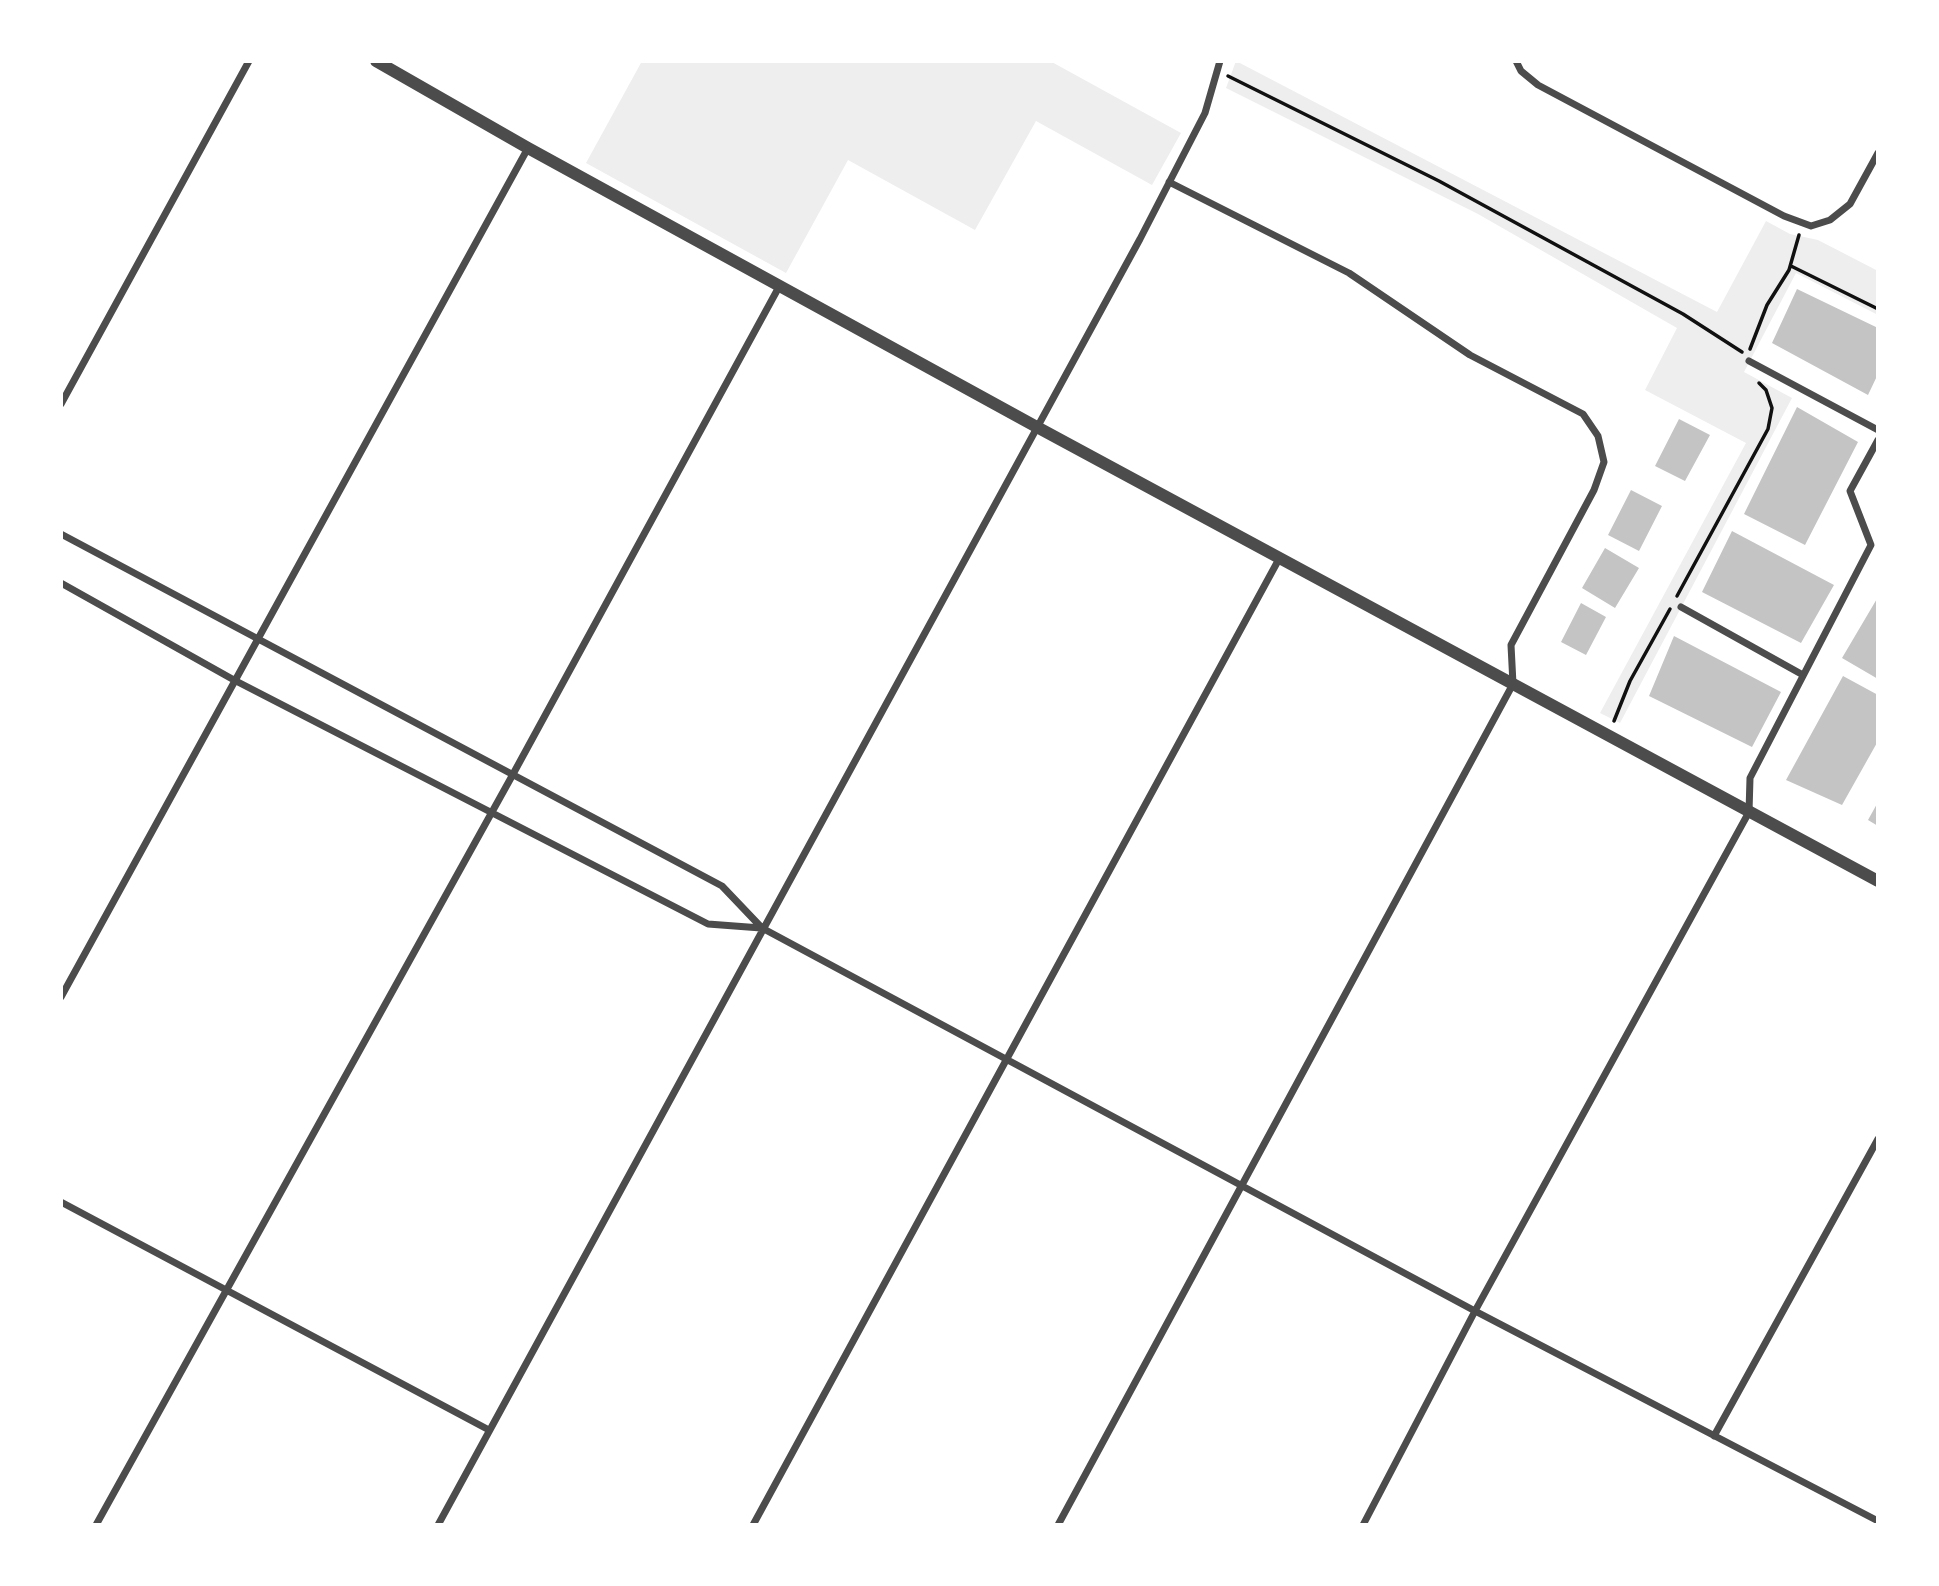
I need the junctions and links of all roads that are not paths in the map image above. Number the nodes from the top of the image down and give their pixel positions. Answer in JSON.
{"nodes":[{"id":1,"x":249,"y":61,"type":"edge"},
{"id":2,"x":376,"y":61,"type":"edge"},
{"id":3,"x":1220,"y":61,"type":"edge"},
{"id":4,"x":1516,"y":61,"type":"edge"},
{"id":5,"x":528,"y":148,"type":"junction"},
{"id":6,"x":1878,"y":153,"type":"edge"},
{"id":7,"x":1169,"y":182,"type":"junction"},
{"id":8,"x":780,"y":285,"type":"junction"},
{"id":9,"x":1749,"y":361,"type":"dead end"},
{"id":10,"x":61,"y":404,"type":"edge"},
{"id":11,"x":1035,"y":426,"type":"junction"},
{"id":12,"x":1878,"y":430,"type":"edge"},
{"id":13,"x":1878,"y":440,"type":"edge"},
{"id":14,"x":61,"y":534,"type":"edge"},
{"id":15,"x":1279,"y":559,"type":"junction"},
{"id":16,"x":61,"y":583,"type":"edge"},
{"id":17,"x":1681,"y":607,"type":"dead end"},
{"id":18,"x":257,"y":638,"type":"junction"},
{"id":19,"x":1803,"y":675,"type":"junction"},
{"id":20,"x":234,"y":680,"type":"junction"},
{"id":21,"x":1513,"y":684,"type":"junction"},
{"id":22,"x":512,"y":776,"type":"junction"},
{"id":23,"x":1749,"y":812,"type":"junction"},
{"id":24,"x":491,"y":814,"type":"junction"},
{"id":25,"x":1878,"y":881,"type":"edge"},
{"id":26,"x":762,"y":928,"type":"junction"},
{"id":27,"x":61,"y":997,"type":"edge"},
{"id":28,"x":1008,"y":1060,"type":"junction"},
{"id":29,"x":1878,"y":1139,"type":"edge"},
{"id":30,"x":1242,"y":1186,"type":"junction"},
{"id":31,"x":61,"y":1202,"type":"edge"},
{"id":32,"x":225,"y":1290,"type":"junction"},
{"id":33,"x":1475,"y":1311,"type":"junction"},
{"id":34,"x":489,"y":1430,"type":"junction"},
{"id":35,"x":1714,"y":1436,"type":"junction"},
{"id":36,"x":1878,"y":1521,"type":"edge"},
{"id":37,"x":96,"y":1525,"type":"edge"},
{"id":38,"x":438,"y":1525,"type":"edge"},
{"id":39,"x":753,"y":1525,"type":"edge"},
{"id":40,"x":1058,"y":1525,"type":"edge"},
{"id":41,"x":1363,"y":1525,"type":"edge"}],
"edges":[{"from":1,"to":10,"type":"street"},
{"from":2,"to":5,"type":"street"},
{"from":3,"to":7,"type":"street"},
{"from":4,"to":6,"type":"street"},
{"from":5,"to":8,"type":"street"},
{"from":5,"to":18,"type":"street"},
{"from":7,"to":11,"type":"street"},
{"from":7,"to":21,"type":"street"},
{"from":8,"to":11,"type":"street"},
{"from":8,"to":22,"type":"street"},
{"from":9,"to":12,"type":"street"},
{"from":11,"to":15,"type":"street"},
{"from":11,"to":26,"type":"street"},
{"from":13,"to":19,"type":"street"},
{"from":14,"to":18,"type":"street"},
{"from":15,"to":21,"type":"street"},
{"from":15,"to":28,"type":"street"},
{"from":16,"to":20,"type":"street"},
{"from":17,"to":19,"type":"street"},
{"from":18,"to":20,"type":"street"},
{"from":18,"to":22,"type":"street"},
{"from":19,"to":23,"type":"street"},
{"from":20,"to":24,"type":"street"},
{"from":20,"to":27,"type":"street"},
{"from":21,"to":23,"type":"street"},
{"from":21,"to":30,"type":"street"},
{"from":22,"to":24,"type":"street"},
{"from":22,"to":26,"type":"street"},
{"from":23,"to":25,"type":"street"},
{"from":23,"to":33,"type":"street"},
{"from":24,"to":26,"type":"street"},
{"from":24,"to":32,"type":"street"},
{"from":26,"to":28,"type":"street"},
{"from":26,"to":34,"type":"street"},
{"from":28,"to":30,"type":"street"},
{"from":28,"to":39,"type":"street"},
{"from":29,"to":35,"type":"street"},
{"from":30,"to":33,"type":"street"},
{"from":30,"to":40,"type":"street"},
{"from":31,"to":32,"type":"street"},
{"from":32,"to":34,"type":"street"},
{"from":32,"to":37,"type":"street"},
{"from":33,"to":35,"type":"street"},
{"from":33,"to":41,"type":"street"},
{"from":34,"to":38,"type":"street"},
{"from":35,"to":36,"type":"street"}]}
